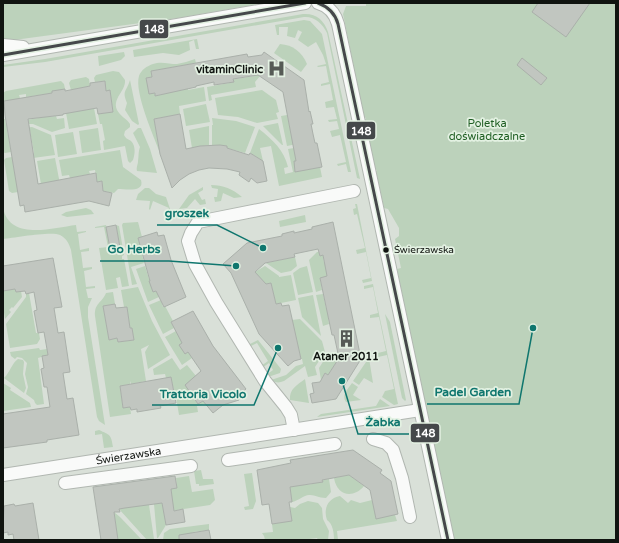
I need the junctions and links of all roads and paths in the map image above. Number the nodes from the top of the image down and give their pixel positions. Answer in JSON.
{"nodes":[{"id":1,"x":304,"y":3,"type":"edge"},
{"id":2,"x":318,"y":3,"type":"edge"},
{"id":3,"x":3,"y":45,"type":"edge"},
{"id":4,"x":38,"y":49,"type":"junction"},
{"id":5,"x":3,"y":55,"type":"edge"},
{"id":6,"x":354,"y":191,"type":"dead end"},
{"id":7,"x":420,"y":410,"type":"junction"},
{"id":8,"x":294,"y":430,"type":"junction"},
{"id":9,"x":373,"y":439,"type":"dead end"},
{"id":10,"x":335,"y":444,"type":"dead end"},
{"id":11,"x":228,"y":460,"type":"dead end"},
{"id":12,"x":191,"y":466,"type":"dead end"},
{"id":13,"x":3,"y":475,"type":"edge"},
{"id":14,"x":65,"y":483,"type":"dead end"},
{"id":15,"x":410,"y":517,"type":"dead end"},
{"id":16,"x":448,"y":540,"type":"edge"}],
"edges":[{"from":1,"to":4,"type":"street"},
{"from":2,"to":7,"type":"street"},
{"from":3,"to":4,"type":"street"},
{"from":4,"to":5,"type":"street"},
{"from":6,"to":8,"type":"street"},
{"from":7,"to":8,"type":"street","name":"Świerzawska"},
{"from":7,"to":16,"type":"street"},
{"from":8,"to":13,"type":"street","name":"Świerzawska"},
{"from":9,"to":15,"type":"street"},
{"from":10,"to":11,"type":"street"},
{"from":12,"to":14,"type":"street"}]}
